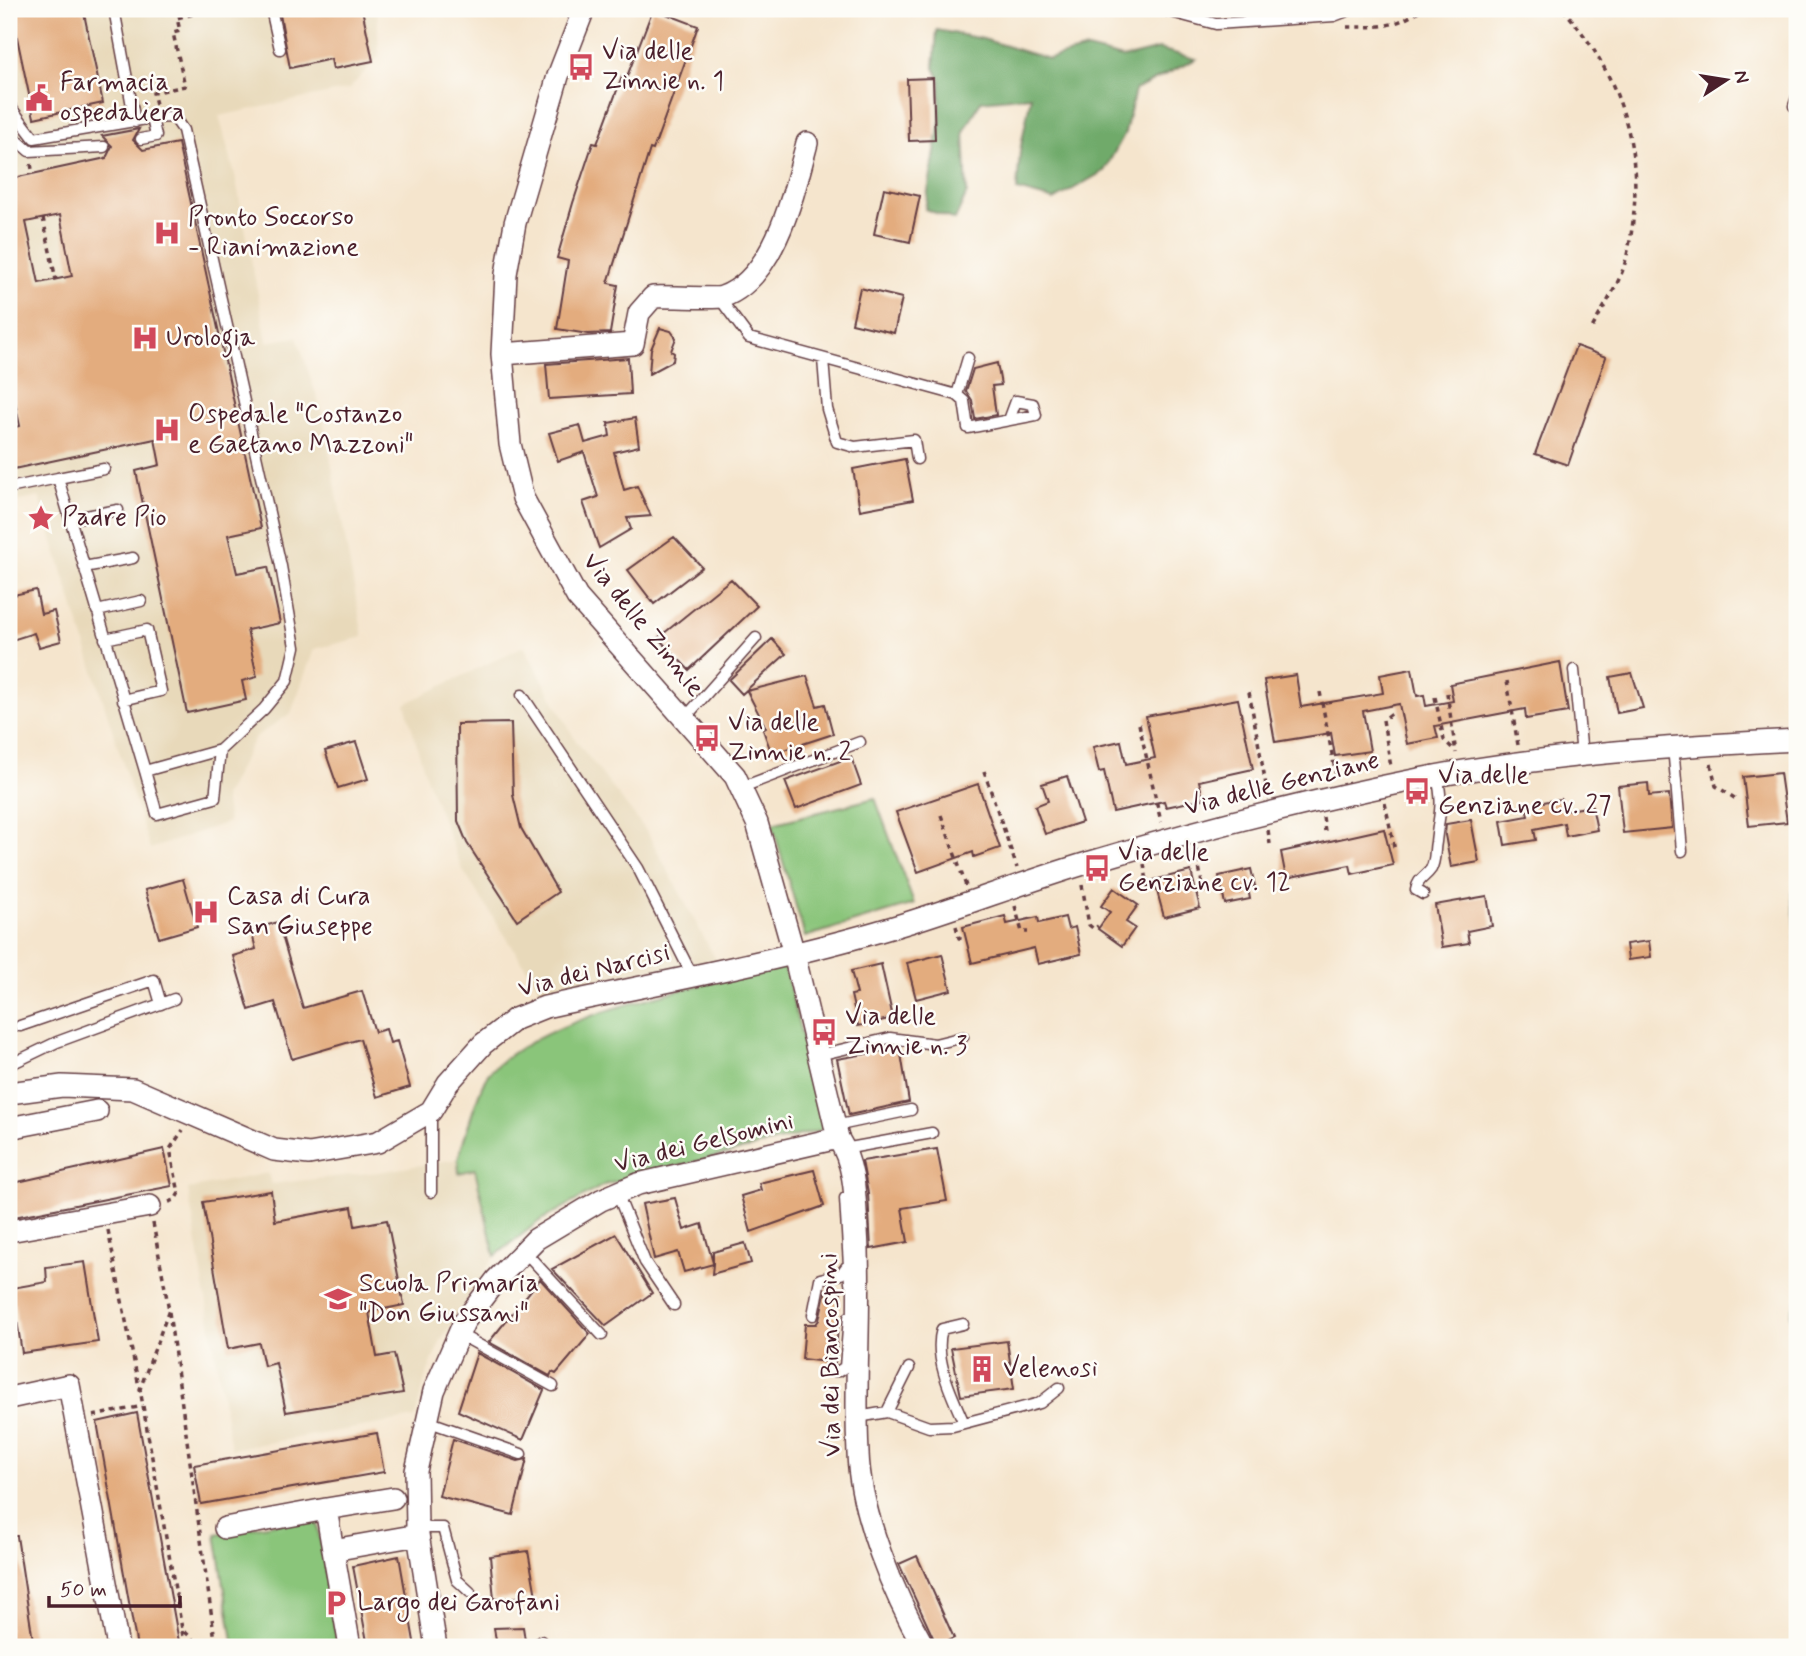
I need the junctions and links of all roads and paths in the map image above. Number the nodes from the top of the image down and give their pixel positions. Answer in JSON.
{"nodes":[{"id":1,"x":114,"y":9,"type":"edge"},
{"id":2,"x":215,"y":9,"type":"edge"},
{"id":3,"x":271,"y":9,"type":"edge"},
{"id":4,"x":584,"y":9,"type":"edge"},
{"id":5,"x":1160,"y":9,"type":"edge"},
{"id":6,"x":1352,"y":9,"type":"edge"},
{"id":7,"x":1421,"y":9,"type":"edge"},
{"id":8,"x":1563,"y":9,"type":"edge"},
{"id":9,"x":1259,"y":14,"type":"edge"},
{"id":10,"x":1342,"y":27,"type":"dead end"},
{"id":11,"x":280,"y":49,"type":"dead end"},
{"id":12,"x":9,"y":105,"type":"edge"},
{"id":13,"x":156,"y":118,"type":"junction"},
{"id":14,"x":135,"y":122,"type":"junction"},
{"id":15,"x":9,"y":133,"type":"edge"},
{"id":16,"x":34,"y":138,"type":"junction"},
{"id":17,"x":141,"y":139,"type":"dead end"},
{"id":18,"x":807,"y":143,"type":"dead end"},
{"id":19,"x":104,"y":147,"type":"dead end"},
{"id":20,"x":29,"y":151,"type":"junction"},
{"id":21,"x":43,"y":218,"type":"dead end"},
{"id":22,"x":56,"y":280,"type":"dead end"},
{"id":23,"x":720,"y":299,"type":"junction"},
{"id":24,"x":1591,"y":330,"type":"dead end"},
{"id":25,"x":502,"y":354,"type":"junction"},
{"id":26,"x":968,"y":358,"type":"dead end"},
{"id":27,"x":823,"y":359,"type":"junction"},
{"id":28,"x":957,"y":395,"type":"junction"},
{"id":29,"x":1009,"y":420,"type":"dead end"},
{"id":30,"x":917,"y":459,"type":"dead end"},
{"id":31,"x":104,"y":469,"type":"dead end"},
{"id":32,"x":58,"y":478,"type":"junction"},
{"id":33,"x":9,"y":488,"type":"edge"},
{"id":34,"x":118,"y":510,"type":"dead end"},
{"id":35,"x":70,"y":519,"type":"junction"},
{"id":36,"x":133,"y":558,"type":"dead end"},
{"id":37,"x":84,"y":567,"type":"junction"},
{"id":38,"x":141,"y":601,"type":"dead end"},
{"id":39,"x":97,"y":611,"type":"junction"},
{"id":40,"x":756,"y":638,"type":"dead end"},
{"id":41,"x":106,"y":639,"type":"junction"},
{"id":42,"x":1574,"y":670,"type":"dead end"},
{"id":43,"x":1507,"y":681,"type":"dead end"},
{"id":44,"x":1249,"y":692,"type":"dead end"},
{"id":45,"x":1320,"y":692,"type":"dead end"},
{"id":46,"x":1447,"y":693,"type":"dead end"},
{"id":47,"x":522,"y":695,"type":"dead end"},
{"id":48,"x":1435,"y":697,"type":"dead end"},
{"id":49,"x":123,"y":700,"type":"junction"},
{"id":50,"x":1391,"y":714,"type":"dead end"},
{"id":51,"x":684,"y":719,"type":"junction"},
{"id":52,"x":1139,"y":724,"type":"dead end"},
{"id":53,"x":1797,"y":740,"type":"edge"},
{"id":54,"x":860,"y":742,"type":"dead end"},
{"id":55,"x":1709,"y":745,"type":"junction"},
{"id":56,"x":1673,"y":746,"type":"junction"},
{"id":57,"x":220,"y":750,"type":"junction"},
{"id":58,"x":1455,"y":751,"type":"junction"},
{"id":59,"x":1582,"y":755,"type":"junction"},
{"id":60,"x":1521,"y":762,"type":"junction"},
{"id":61,"x":145,"y":771,"type":"junction"},
{"id":62,"x":984,"y":771,"type":"dead end"},
{"id":63,"x":1460,"y":772,"type":"junction"},
{"id":64,"x":1437,"y":776,"type":"junction"},
{"id":65,"x":1388,"y":786,"type":"junction"},
{"id":66,"x":740,"y":788,"type":"junction"},
{"id":67,"x":1340,"y":797,"type":"junction"},
{"id":68,"x":1739,"y":801,"type":"dead end"},
{"id":69,"x":1271,"y":812,"type":"junction"},
{"id":70,"x":941,"y":815,"type":"dead end"},
{"id":71,"x":1193,"y":834,"type":"junction"},
{"id":72,"x":1166,"y":841,"type":"junction"},
{"id":73,"x":1141,"y":848,"type":"junction"},
{"id":74,"x":1395,"y":851,"type":"dead end"},
{"id":75,"x":1682,"y":851,"type":"dead end"},
{"id":76,"x":1078,"y":866,"type":"junction"},
{"id":77,"x":1017,"y":885,"type":"junction"},
{"id":78,"x":1149,"y":892,"type":"dead end"},
{"id":79,"x":1423,"y":894,"type":"dead end"},
{"id":80,"x":1204,"y":895,"type":"dead end"},
{"id":81,"x":971,"y":900,"type":"junction"},
{"id":82,"x":1098,"y":926,"type":"dead end"},
{"id":83,"x":1028,"y":932,"type":"dead end"},
{"id":84,"x":794,"y":954,"type":"junction"},
{"id":85,"x":692,"y":975,"type":"junction"},
{"id":86,"x":174,"y":999,"type":"dead end"},
{"id":87,"x":161,"y":1004,"type":"junction"},
{"id":88,"x":20,"y":1026,"type":"dead end"},
{"id":89,"x":963,"y":1037,"type":"dead end"},
{"id":90,"x":819,"y":1055,"type":"junction"},
{"id":91,"x":9,"y":1065,"type":"edge"},
{"id":92,"x":14,"y":1092,"type":"edge"},
{"id":93,"x":911,"y":1110,"type":"dead end"},
{"id":94,"x":97,"y":1111,"type":"dead end"},
{"id":95,"x":431,"y":1111,"type":"junction"},
{"id":96,"x":194,"y":1114,"type":"junction"},
{"id":97,"x":17,"y":1126,"type":"edge"},
{"id":98,"x":932,"y":1133,"type":"dead end"},
{"id":99,"x":842,"y":1143,"type":"junction"},
{"id":100,"x":431,"y":1192,"type":"dead end"},
{"id":101,"x":617,"y":1193,"type":"junction"},
{"id":102,"x":150,"y":1206,"type":"junction"},
{"id":103,"x":105,"y":1214,"type":"junction"},
{"id":104,"x":9,"y":1231,"type":"edge"},
{"id":105,"x":524,"y":1251,"type":"junction"},
{"id":106,"x":847,"y":1266,"type":"junction"},
{"id":107,"x":674,"y":1305,"type":"dead end"},
{"id":108,"x":169,"y":1310,"type":"junction"},
{"id":109,"x":813,"y":1315,"type":"dead end"},
{"id":110,"x":963,"y":1324,"type":"dead end"},
{"id":111,"x":459,"y":1334,"type":"junction"},
{"id":112,"x":602,"y":1335,"type":"dead end"},
{"id":113,"x":909,"y":1368,"type":"dead end"},
{"id":114,"x":825,"y":1371,"type":"dead end"},
{"id":115,"x":553,"y":1386,"type":"dead end"},
{"id":116,"x":1059,"y":1388,"type":"dead end"},
{"id":117,"x":139,"y":1389,"type":"junction"},
{"id":118,"x":9,"y":1398,"type":"edge"},
{"id":119,"x":142,"y":1406,"type":"junction"},
{"id":120,"x":887,"y":1412,"type":"junction"},
{"id":121,"x":858,"y":1417,"type":"junction"},
{"id":122,"x":76,"y":1420,"type":"junction"},
{"id":123,"x":427,"y":1421,"type":"junction"},
{"id":124,"x":964,"y":1423,"type":"junction"},
{"id":125,"x":522,"y":1454,"type":"dead end"},
{"id":126,"x":393,"y":1498,"type":"dead end"},
{"id":127,"x":326,"y":1509,"type":"junction"},
{"id":128,"x":225,"y":1528,"type":"dead end"},
{"id":129,"x":418,"y":1532,"type":"junction"},
{"id":130,"x":333,"y":1550,"type":"junction"},
{"id":131,"x":470,"y":1592,"type":"dead end"},
{"id":132,"x":182,"y":1629,"type":"junction"},
{"id":133,"x":118,"y":1647,"type":"edge"},
{"id":134,"x":185,"y":1647,"type":"edge"},
{"id":135,"x":201,"y":1647,"type":"edge"},
{"id":136,"x":216,"y":1647,"type":"edge"},
{"id":137,"x":350,"y":1647,"type":"edge"},
{"id":138,"x":436,"y":1647,"type":"edge"},
{"id":139,"x":924,"y":1647,"type":"edge"}],
"edges":[{"from":1,"to":14,"type":"lane"},
{"from":2,"to":13,"type":"path"},
{"from":3,"to":11,"type":"lane"},
{"from":4,"to":25,"type":"street","name":"Via delle Zinnie"},
{"from":5,"to":9,"type":"lane"},
{"from":6,"to":9,"type":"lane"},
{"from":7,"to":10,"type":"path"},
{"from":8,"to":24,"type":"path"},
{"from":12,"to":16,"type":"lane"},
{"from":13,"to":14,"type":"lane"},
{"from":13,"to":17,"type":"lane"},
{"from":13,"to":57,"type":"lane"},
{"from":14,"to":16,"type":"lane"},
{"from":15,"to":20,"type":"lane"},
{"from":16,"to":20,"type":"lane"},
{"from":18,"to":23,"type":"street"},
{"from":19,"to":20,"type":"lane"},
{"from":21,"to":22,"type":"path"},
{"from":23,"to":25,"type":"street"},
{"from":23,"to":27,"type":"lane"},
{"from":25,"to":51,"type":"street","name":"Via delle Zinnie"},
{"from":26,"to":28,"type":"lane"},
{"from":27,"to":28,"type":"lane"},
{"from":27,"to":30,"type":"lane"},
{"from":28,"to":29,"type":"lane"},
{"from":31,"to":32,"type":"lane"},
{"from":32,"to":33,"type":"lane"},
{"from":32,"to":35,"type":"lane"},
{"from":34,"to":35,"type":"lane"},
{"from":35,"to":37,"type":"lane"},
{"from":36,"to":37,"type":"lane"},
{"from":37,"to":39,"type":"lane"},
{"from":38,"to":39,"type":"lane"},
{"from":39,"to":41,"type":"lane"},
{"from":40,"to":51,"type":"lane"},
{"from":41,"to":49,"type":"lane"},
{"from":41,"to":49,"type":"lane"},
{"from":42,"to":59,"type":"lane"},
{"from":43,"to":60,"type":"path"},
{"from":44,"to":69,"type":"path"},
{"from":45,"to":67,"type":"path"},
{"from":46,"to":58,"type":"path"},
{"from":47,"to":85,"type":"lane"},
{"from":48,"to":58,"type":"path"},
{"from":49,"to":61,"type":"lane"},
{"from":50,"to":65,"type":"path"},
{"from":51,"to":66,"type":"street","name":"Via delle Zinnie"},
{"from":52,"to":72,"type":"path"},
{"from":53,"to":55,"type":"street","name":"Via delle Genziane"},
{"from":54,"to":66,"type":"lane"},
{"from":55,"to":56,"type":"street","name":"Via delle Genziane"},
{"from":55,"to":68,"type":"path"},
{"from":56,"to":59,"type":"street","name":"Via delle Genziane"},
{"from":56,"to":75,"type":"lane"},
{"from":57,"to":61,"type":"lane"},
{"from":57,"to":61,"type":"lane"},
{"from":58,"to":63,"type":"path"},
{"from":59,"to":60,"type":"street","name":"Via delle Genziane"},
{"from":60,"to":63,"type":"street","name":"Via delle Genziane"},
{"from":62,"to":77,"type":"path"},
{"from":63,"to":64,"type":"street","name":"Via delle Genziane"},
{"from":64,"to":65,"type":"street","name":"Via delle Genziane"},
{"from":64,"to":79,"type":"lane"},
{"from":65,"to":67,"type":"street","name":"Via delle Genziane"},
{"from":65,"to":74,"type":"path"},
{"from":66,"to":84,"type":"street","name":"Via delle Zinnie"},
{"from":67,"to":69,"type":"street","name":"Via delle Genziane"},
{"from":69,"to":71,"type":"street","name":"Via delle Genziane"},
{"from":70,"to":81,"type":"path"},
{"from":71,"to":72,"type":"street","name":"Via delle Genziane"},
{"from":71,"to":80,"type":"path"},
{"from":72,"to":73,"type":"street","name":"Via delle Genziane"},
{"from":73,"to":76,"type":"street","name":"Via delle Genziane"},
{"from":73,"to":78,"type":"path"},
{"from":76,"to":77,"type":"street","name":"Via delle Genziane"},
{"from":76,"to":82,"type":"path"},
{"from":77,"to":81,"type":"street","name":"Via delle Genziane"},
{"from":77,"to":83,"type":"path"},
{"from":81,"to":84,"type":"street","name":"Via delle Genziane"},
{"from":84,"to":85,"type":"street","name":"Via dei Narcisi"},
{"from":84,"to":90,"type":"street","name":"Via delle Zinnie"},
{"from":85,"to":95,"type":"street","name":"Via dei Narcisi"},
{"from":86,"to":87,"type":"lane"},
{"from":87,"to":88,"type":"lane"},
{"from":87,"to":91,"type":"lane"},
{"from":89,"to":90,"type":"lane"},
{"from":90,"to":99,"type":"street","name":"Via delle Zinnie"},
{"from":92,"to":96,"type":"street","name":"Via dei Narcisi"},
{"from":92,"to":97,"type":"street"},
{"from":93,"to":99,"type":"lane"},
{"from":94,"to":97,"type":"street"},
{"from":95,"to":96,"type":"street","name":"Via dei Narcisi"},
{"from":95,"to":100,"type":"lane"},
{"from":96,"to":102,"type":"path"},
{"from":98,"to":99,"type":"lane"},
{"from":99,"to":101,"type":"street","name":"Via dei Gelsomini"},
{"from":99,"to":106,"type":"lane"},
{"from":99,"to":121,"type":"street","name":"Via dei Biancospini"},
{"from":101,"to":105,"type":"street","name":"Via dei Gelsomini"},
{"from":101,"to":107,"type":"lane"},
{"from":102,"to":103,"type":"street"},
{"from":102,"to":108,"type":"path"},
{"from":103,"to":104,"type":"street"},
{"from":103,"to":117,"type":"path"},
{"from":105,"to":111,"type":"street","name":"Via dei Gelsomini"},
{"from":105,"to":112,"type":"lane"},
{"from":106,"to":109,"type":"lane"},
{"from":106,"to":114,"type":"lane"},
{"from":108,"to":117,"type":"path"},
{"from":108,"to":136,"type":"path"},
{"from":110,"to":124,"type":"lane"},
{"from":111,"to":115,"type":"lane"},
{"from":111,"to":123,"type":"street","name":"Via dei Gelsomini"},
{"from":113,"to":120,"type":"lane"},
{"from":116,"to":124,"type":"lane"},
{"from":117,"to":119,"type":"path"},
{"from":118,"to":122,"type":"street"},
{"from":119,"to":122,"type":"path"},
{"from":119,"to":132,"type":"path"},
{"from":120,"to":121,"type":"lane"},
{"from":120,"to":124,"type":"lane"},
{"from":121,"to":139,"type":"street","name":"Via dei Biancospini"},
{"from":122,"to":133,"type":"street"},
{"from":123,"to":125,"type":"lane"},
{"from":123,"to":129,"type":"street","name":"Via dei Gelsomini"},
{"from":126,"to":127,"type":"street"},
{"from":127,"to":128,"type":"street"},
{"from":127,"to":130,"type":"street"},
{"from":129,"to":130,"type":"street"},
{"from":129,"to":131,"type":"lane"},
{"from":129,"to":138,"type":"street","name":"Via dei Gelsomini"},
{"from":130,"to":137,"type":"street"},
{"from":132,"to":134,"type":"path"},
{"from":132,"to":135,"type":"path"}]}
